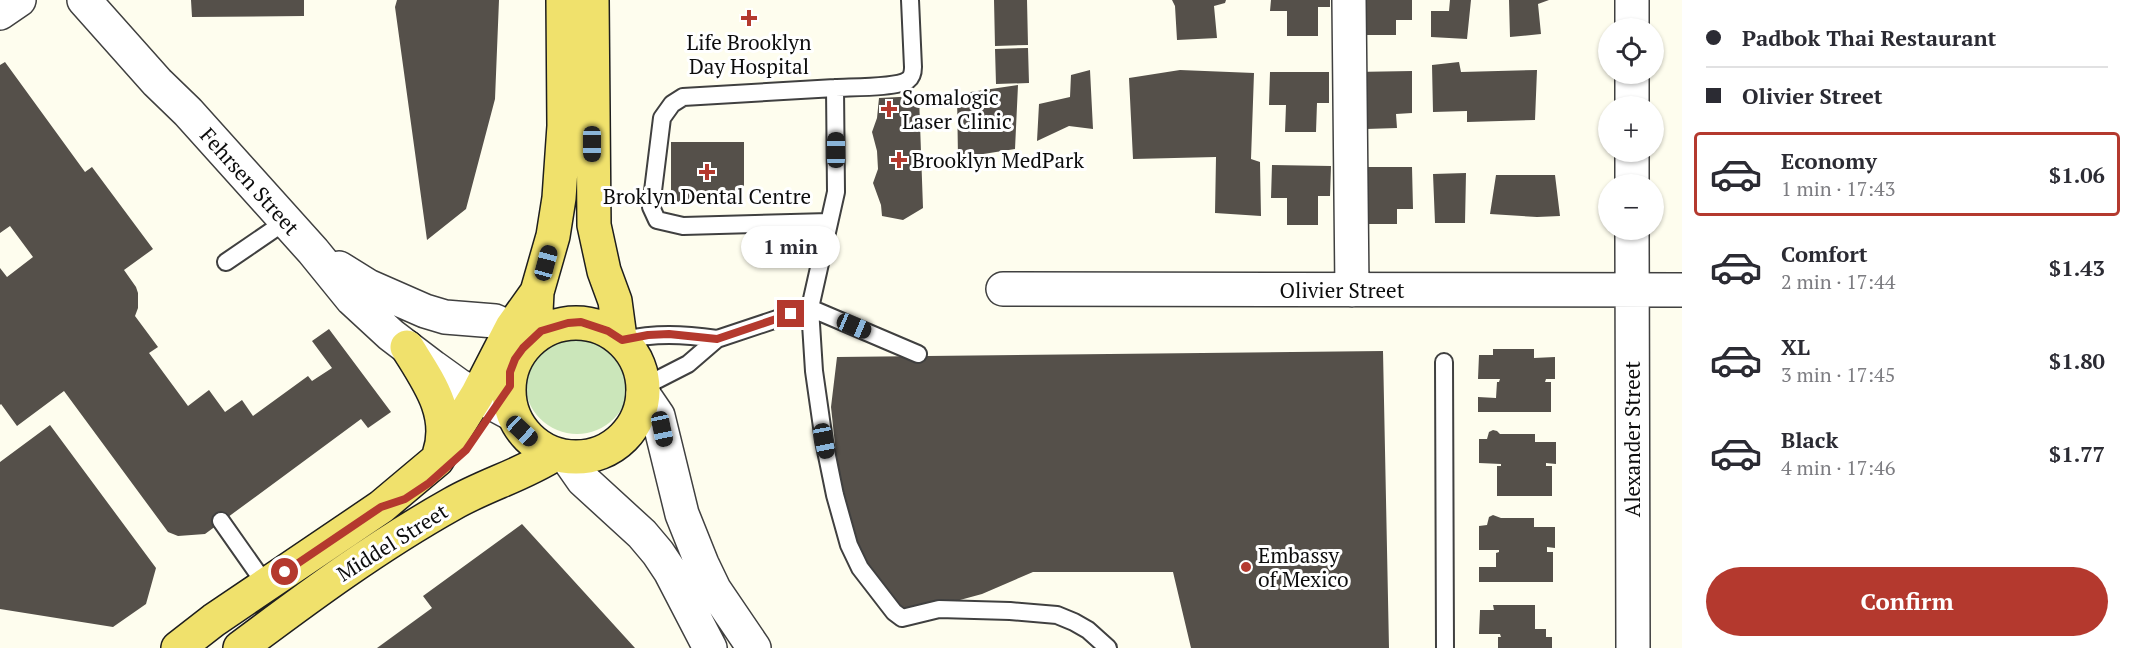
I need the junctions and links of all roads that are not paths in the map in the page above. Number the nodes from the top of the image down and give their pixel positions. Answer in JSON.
{"nodes":[{"id":1,"x":19,"y":0,"type":"edge"},
{"id":2,"x":84,"y":0,"type":"edge"},
{"id":3,"x":110,"y":0,"type":"edge"},
{"id":4,"x":563,"y":0,"type":"edge"},
{"id":5,"x":592,"y":0,"type":"edge"},
{"id":6,"x":910,"y":0,"type":"edge"},
{"id":7,"x":1349,"y":0,"type":"edge"},
{"id":8,"x":1632,"y":0,"type":"edge"},
{"id":9,"x":0,"y":13,"type":"edge"},
{"id":10,"x":1632,"y":18,"type":"edge"},
{"id":11,"x":836,"y":88,"type":"junction"},
{"id":12,"x":189,"y":112,"type":"junction"},
{"id":13,"x":286,"y":221,"type":"junction"},
{"id":14,"x":829,"y":222,"type":"junction"},
{"id":15,"x":1632,"y":240,"type":"edge"},
{"id":16,"x":313,"y":251,"type":"junction"},
{"id":17,"x":226,"y":261,"type":"dead end"},
{"id":18,"x":1003,"y":290,"type":"dead end"},
{"id":19,"x":1352,"y":290,"type":"junction"},
{"id":20,"x":1632,"y":290,"type":"junction"},
{"id":21,"x":1682,"y":290,"type":"edge"},
{"id":22,"x":810,"y":308,"type":"junction"},
{"id":23,"x":529,"y":332,"type":"junction"},
{"id":24,"x":621,"y":339,"type":"junction"},
{"id":25,"x":717,"y":339,"type":"junction"},
{"id":26,"x":407,"y":347,"type":"junction"},
{"id":27,"x":918,"y":354,"type":"dead end"},
{"id":28,"x":1444,"y":362,"type":"dead end"},
{"id":29,"x":643,"y":391,"type":"junction"},
{"id":30,"x":499,"y":400,"type":"junction"},
{"id":31,"x":561,"y":455,"type":"junction"},
{"id":32,"x":437,"y":460,"type":"junction"},
{"id":33,"x":381,"y":507,"type":"junction"},
{"id":34,"x":222,"y":522,"type":"dead end"},
{"id":35,"x":266,"y":585,"type":"junction"},
{"id":36,"x":178,"y":648,"type":"edge"},
{"id":37,"x":240,"y":648,"type":"edge"},
{"id":38,"x":710,"y":648,"type":"edge"},
{"id":39,"x":754,"y":648,"type":"edge"},
{"id":40,"x":1107,"y":648,"type":"edge"},
{"id":41,"x":1445,"y":648,"type":"edge"},
{"id":42,"x":1633,"y":648,"type":"edge"}],
"edges":[{"from":1,"to":9,"type":"street"},
{"from":2,"to":12,"type":"street","name":"Fehrsen Street"},
{"from":3,"to":12,"type":"street","name":"Fehrsen Street"},
{"from":4,"to":23,"type":"main road"},
{"from":5,"to":24,"type":"main road"},
{"from":6,"to":11,"type":"lane"},
{"from":7,"to":19,"type":"street"},
{"from":8,"to":10,"type":"street"},
{"from":11,"to":14,"type":"lane"},
{"from":11,"to":14,"type":"lane"},
{"from":12,"to":13,"type":"street","name":"Fehrsen Street"},
{"from":13,"to":16,"type":"street","name":"Fehrsen Street"},
{"from":13,"to":17,"type":"lane"},
{"from":14,"to":22,"type":"lane"},
{"from":15,"to":20,"type":"street","name":"Alexander Street"},
{"from":16,"to":23,"type":"street","name":"Fehrsen Street"},
{"from":16,"to":26,"type":"street","name":"Fehrsen Street"},
{"from":18,"to":19,"type":"street","name":"Olivier Street"},
{"from":19,"to":20,"type":"street","name":"Olivier Street"},
{"from":20,"to":21,"type":"street","name":"Olivier Street"},
{"from":20,"to":42,"type":"street","name":"Alexander Street"},
{"from":22,"to":25,"type":"lane"},
{"from":22,"to":27,"type":"lane"},
{"from":22,"to":40,"type":"lane"},
{"from":23,"to":24,"type":"main road"},
{"from":23,"to":30,"type":"main road","name":"Middel Street"},
{"from":24,"to":25,"type":"lane"},
{"from":24,"to":29,"type":"main road"},
{"from":25,"to":29,"type":"lane"},
{"from":26,"to":30,"type":"street","name":"Fehrsen Street"},
{"from":26,"to":32,"type":"main road"},
{"from":28,"to":41,"type":"lane"},
{"from":29,"to":31,"type":"main road"},
{"from":29,"to":39,"type":"street"},
{"from":30,"to":31,"type":"main road"},
{"from":30,"to":32,"type":"main road","name":"Middel Street"},
{"from":30,"to":33,"type":"main road","name":"Middel Street"},
{"from":31,"to":37,"type":"main road","name":"Middel Street"},
{"from":31,"to":38,"type":"street"},
{"from":32,"to":33,"type":"main road","name":"Middel Street"},
{"from":33,"to":35,"type":"main road","name":"Middel Street"},
{"from":34,"to":35,"type":"lane"},
{"from":35,"to":36,"type":"main road","name":"Middel Street"}]}
